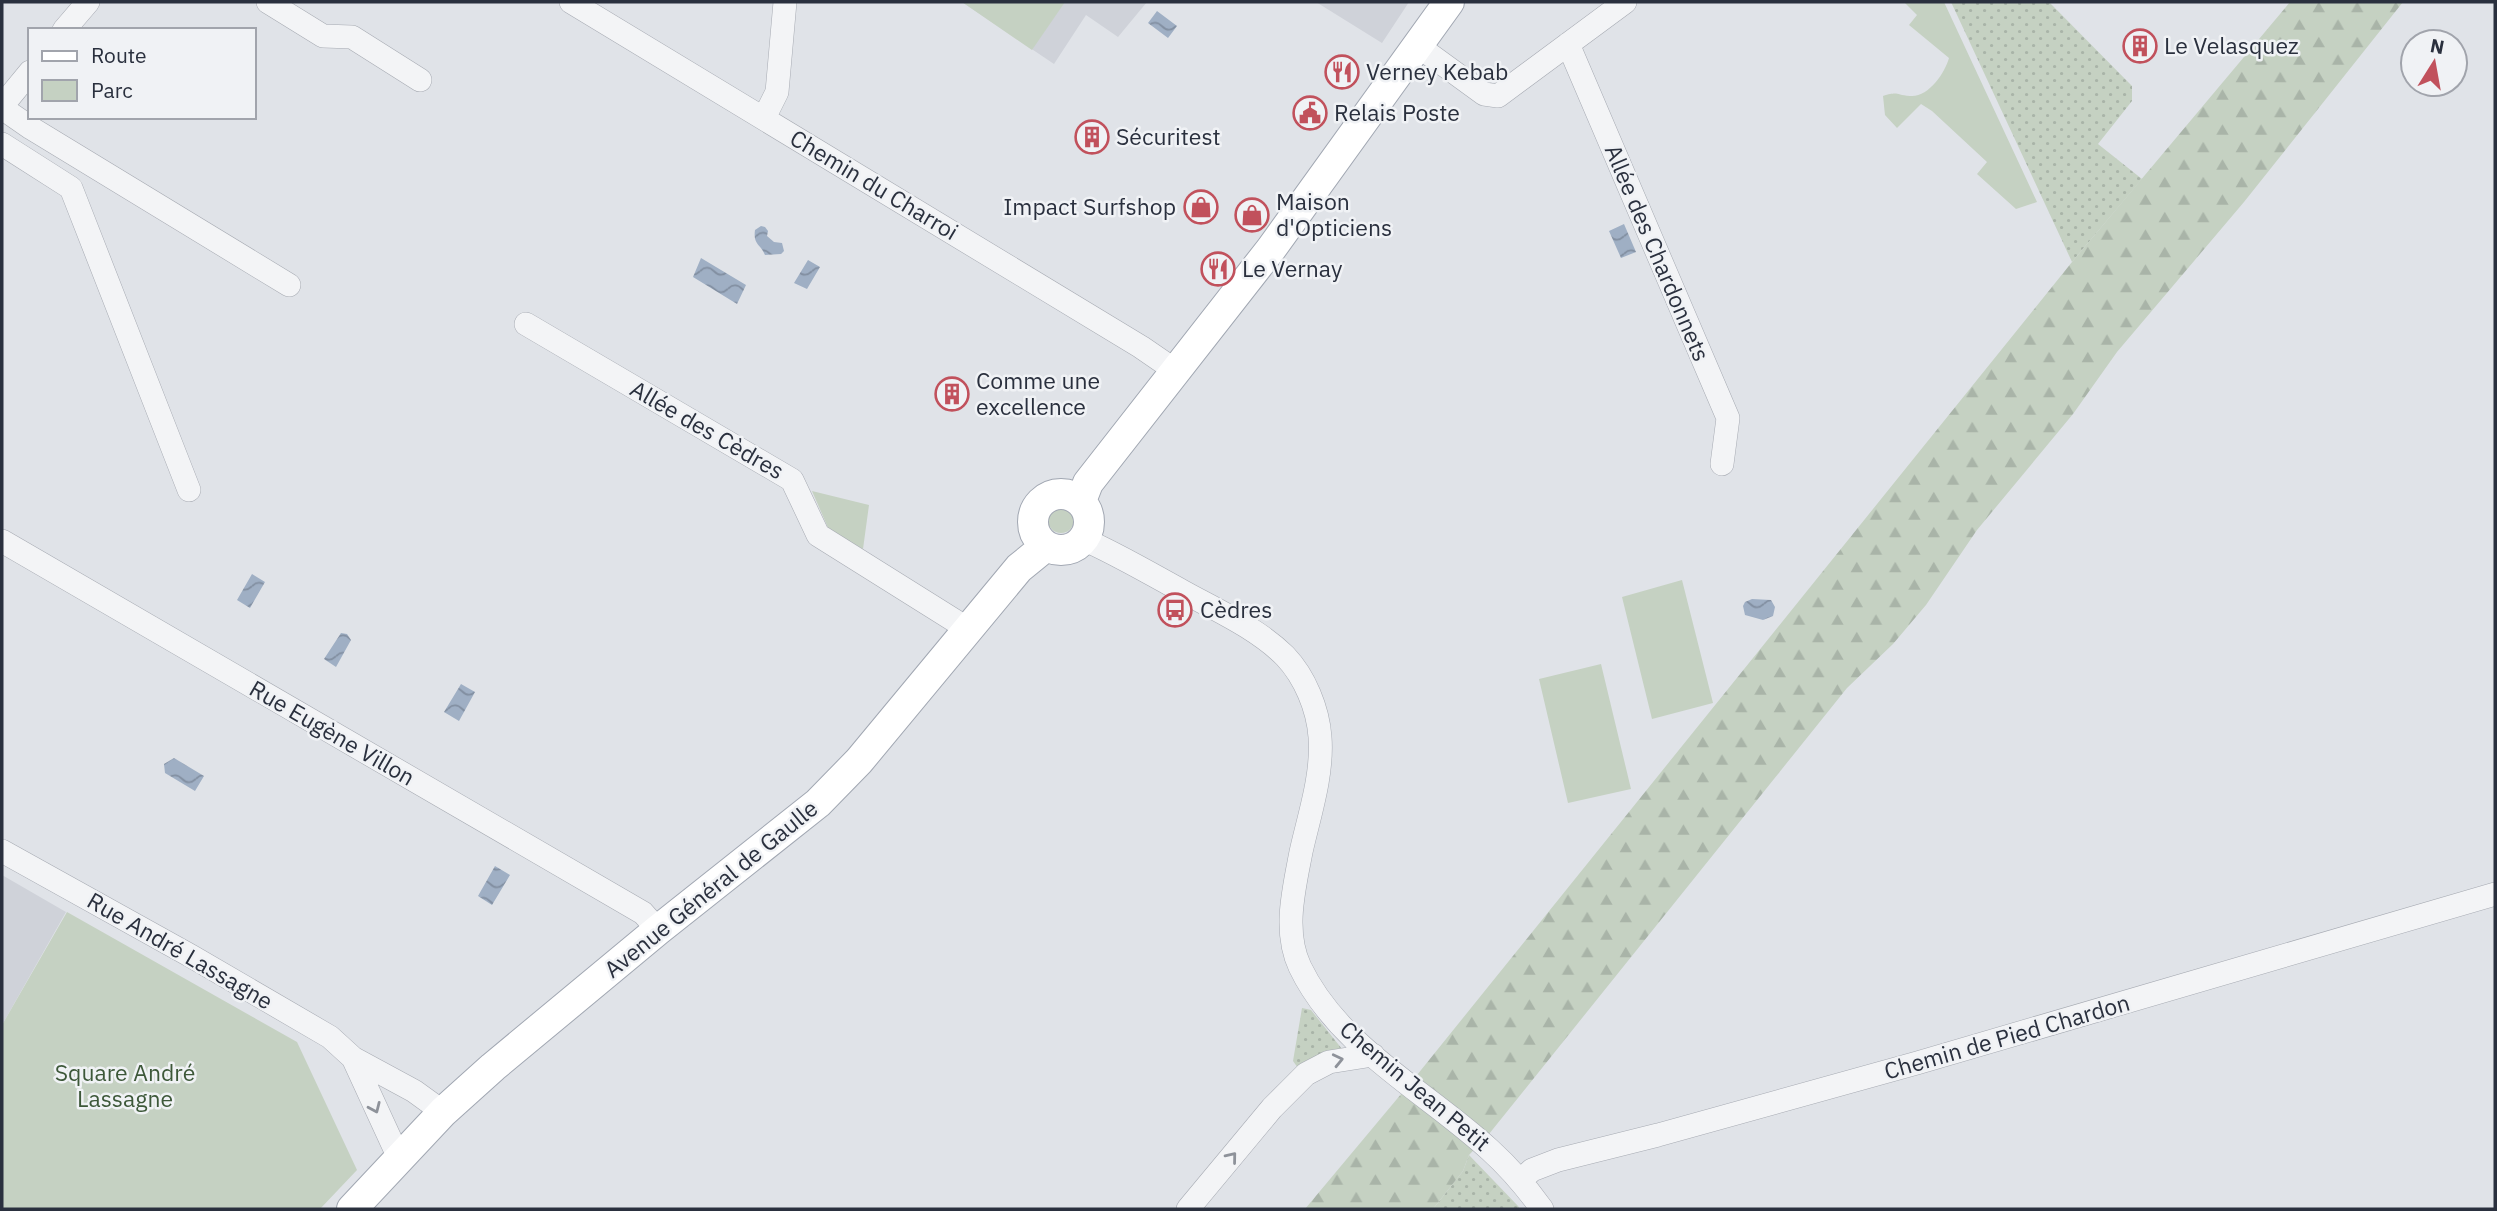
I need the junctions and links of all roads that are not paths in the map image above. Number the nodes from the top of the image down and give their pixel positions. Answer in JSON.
{"nodes":[{"id":1,"x":88,"y":2,"type":"edge"},
{"id":2,"x":268,"y":2,"type":"edge"},
{"id":3,"x":571,"y":2,"type":"edge"},
{"id":4,"x":785,"y":2,"type":"edge"},
{"id":5,"x":1449,"y":2,"type":"edge"},
{"id":6,"x":1625,"y":2,"type":"edge"},
{"id":7,"x":66,"y":28,"type":"edge"},
{"id":8,"x":1568,"y":44,"type":"junction"},
{"id":9,"x":1418,"y":46,"type":"junction"},
{"id":10,"x":28,"y":74,"type":"edge"},
{"id":11,"x":420,"y":80,"type":"dead end"},
{"id":12,"x":2,"y":107,"type":"edge"},
{"id":13,"x":764,"y":118,"type":"junction"},
{"id":14,"x":2,"y":144,"type":"edge"},
{"id":15,"x":289,"y":285,"type":"dead end"},
{"id":16,"x":526,"y":324,"type":"dead end"},
{"id":17,"x":1176,"y":371,"type":"junction"},
{"id":18,"x":1722,"y":464,"type":"dead end"},
{"id":19,"x":189,"y":490,"type":"dead end"},
{"id":20,"x":1081,"y":501,"type":"junction"},
{"id":21,"x":1083,"y":539,"type":"junction"},
{"id":22,"x":2,"y":541,"type":"edge"},
{"id":23,"x":1046,"y":546,"type":"junction"},
{"id":24,"x":968,"y":629,"type":"junction"},
{"id":25,"x":2,"y":851,"type":"edge"},
{"id":26,"x":2495,"y":894,"type":"edge"},
{"id":27,"x":658,"y":930,"type":"junction"},
{"id":28,"x":1373,"y":1055,"type":"junction"},
{"id":29,"x":352,"y":1058,"type":"junction"},
{"id":30,"x":443,"y":1112,"type":"junction"},
{"id":31,"x":399,"y":1158,"type":"junction"},
{"id":32,"x":1521,"y":1180,"type":"junction"},
{"id":33,"x":352,"y":1209,"type":"edge"},
{"id":34,"x":1188,"y":1209,"type":"edge"},
{"id":35,"x":1542,"y":1209,"type":"edge"}],
"edges":[{"from":1,"to":7,"type":"street"},
{"from":2,"to":11,"type":"street"},
{"from":3,"to":13,"type":"street","name":"Chemin du Charroi"},
{"from":4,"to":13,"type":"street"},
{"from":5,"to":9,"type":"main road"},
{"from":6,"to":8,"type":"street"},
{"from":8,"to":9,"type":"street"},
{"from":8,"to":18,"type":"street","name":"Allée des Chardonnets"},
{"from":9,"to":17,"type":"main road"},
{"from":10,"to":12,"type":"street"},
{"from":12,"to":15,"type":"street"},
{"from":13,"to":17,"type":"street","name":"Chemin du Charroi"},
{"from":14,"to":19,"type":"street"},
{"from":16,"to":24,"type":"street","name":"Allée des Cèdres"},
{"from":17,"to":20,"type":"main road"},
{"from":20,"to":21,"type":"main road"},
{"from":20,"to":23,"type":"main road"},
{"from":21,"to":23,"type":"main road"},
{"from":21,"to":28,"type":"street","name":"Chemin Jean Petit"},
{"from":22,"to":27,"type":"street","name":"Rue Eugène Villon"},
{"from":23,"to":24,"type":"main road","name":"Avenue Général de Gaulle"},
{"from":24,"to":27,"type":"main road","name":"Avenue Général de Gaulle"},
{"from":25,"to":29,"type":"street","name":"Rue André Lassagne"},
{"from":26,"to":32,"type":"street","name":"Chemin de Pied Chardon"},
{"from":27,"to":30,"type":"main road","name":"Avenue Général de Gaulle"},
{"from":28,"to":32,"type":"street","name":"Chemin Jean Petit"},
{"from":34,"to":28,"type":"street","one_way":true},
{"from":29,"to":30,"type":"street","name":"Rue André Lassagne"},
{"from":29,"to":31,"type":"street","name":"Rue André Lassagne","one_way":true},
{"from":30,"to":31,"type":"main road","name":"Avenue Général de Gaulle"},
{"from":31,"to":33,"type":"main road","name":"Avenue Général de Gaulle"},
{"from":32,"to":35,"type":"street","name":"Chemin Jean Petit"}]}
